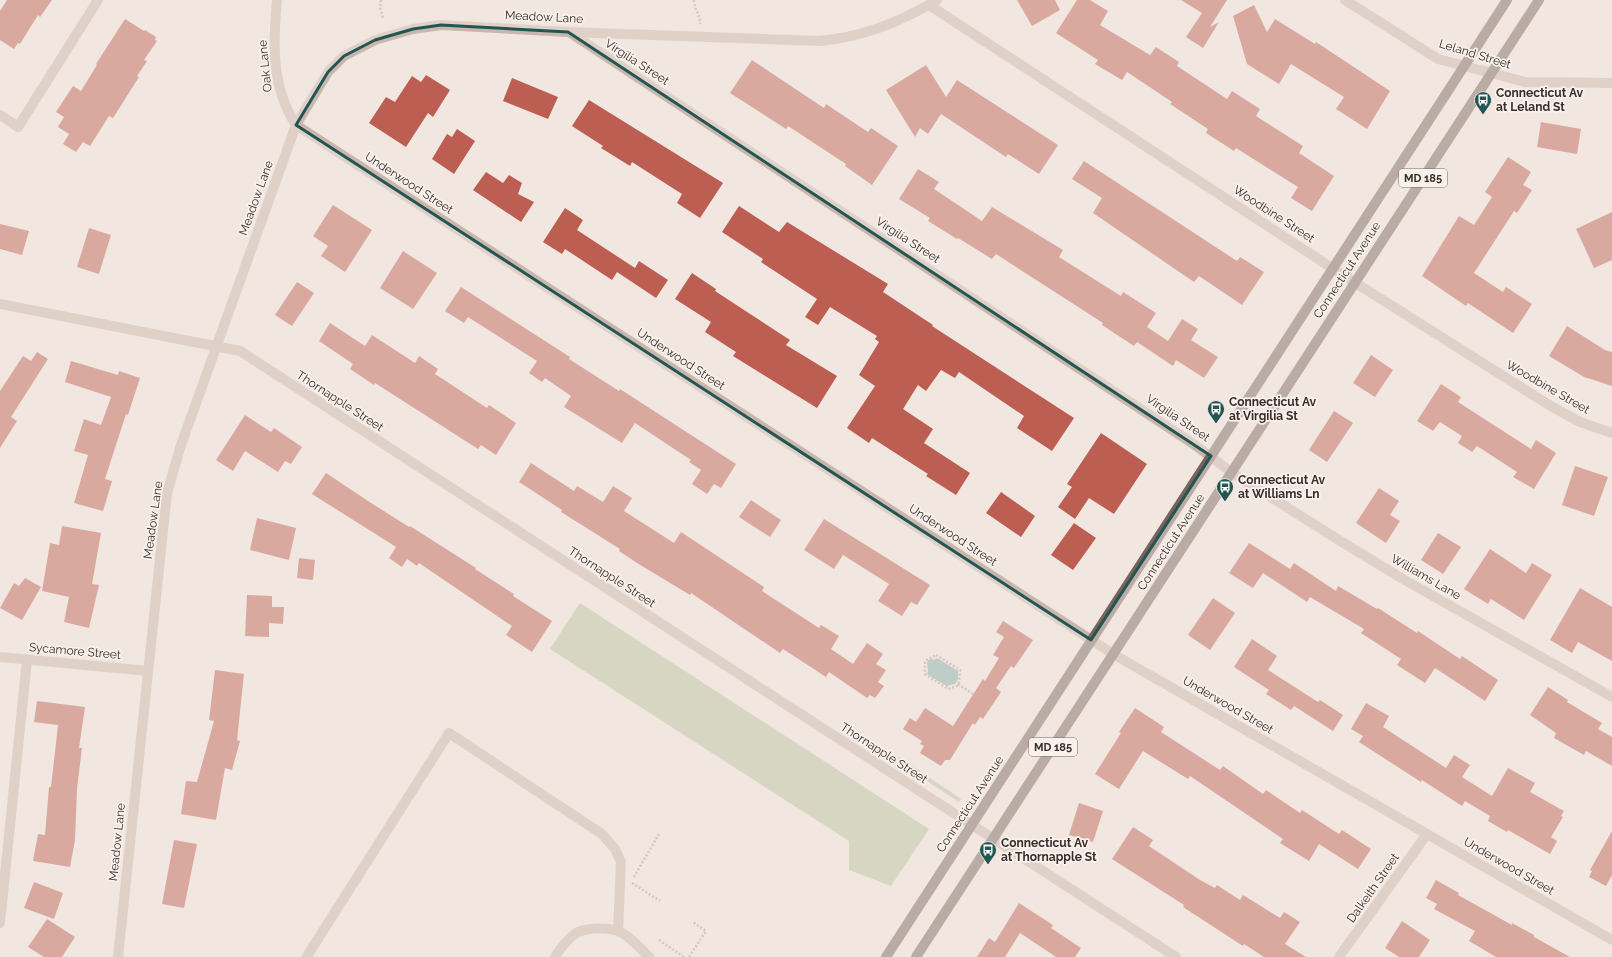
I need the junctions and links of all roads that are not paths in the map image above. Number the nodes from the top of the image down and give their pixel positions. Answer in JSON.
{"nodes":[{"id":1,"x":98,"y":0,"type":"edge"},
{"id":2,"x":277,"y":0,"type":"edge"},
{"id":3,"x":1345,"y":0,"type":"edge"},
{"id":4,"x":1507,"y":0,"type":"edge"},
{"id":5,"x":1539,"y":0,"type":"edge"},
{"id":6,"x":933,"y":2,"type":"edge"},
{"id":7,"x":568,"y":32,"type":"junction"},
{"id":8,"x":1464,"y":66,"type":"junction"},
{"id":9,"x":1490,"y":74,"type":"junction"},
{"id":10,"x":1612,"y":83,"type":"edge"},
{"id":11,"x":0,"y":115,"type":"edge"},
{"id":12,"x":296,"y":125,"type":"junction"},
{"id":13,"x":1332,"y":268,"type":"junction"},
{"id":14,"x":1355,"y":282,"type":"junction"},
{"id":15,"x":1,"y":306,"type":"edge"},
{"id":16,"x":217,"y":346,"type":"junction"},
{"id":17,"x":1612,"y":433,"type":"edge"},
{"id":18,"x":1211,"y":456,"type":"junction"},
{"id":19,"x":1231,"y":472,"type":"junction"},
{"id":20,"x":1091,"y":640,"type":"junction"},
{"id":21,"x":1113,"y":654,"type":"junction"},
{"id":22,"x":0,"y":658,"type":"edge"},
{"id":23,"x":27,"y":660,"type":"junction"},
{"id":24,"x":148,"y":671,"type":"junction"},
{"id":25,"x":1612,"y":697,"type":"edge"},
{"id":26,"x":971,"y":825,"type":"junction"},
{"id":27,"x":1427,"y":834,"type":"junction"},
{"id":28,"x":993,"y":839,"type":"junction"},
{"id":29,"x":0,"y":923,"type":"edge"},
{"id":30,"x":618,"y":931,"type":"junction"},
{"id":31,"x":1612,"y":940,"type":"edge"},
{"id":32,"x":118,"y":957,"type":"edge"},
{"id":33,"x":308,"y":957,"type":"edge"},
{"id":34,"x":555,"y":957,"type":"edge"},
{"id":35,"x":649,"y":957,"type":"edge"},
{"id":36,"x":886,"y":957,"type":"edge"},
{"id":37,"x":916,"y":957,"type":"edge"},
{"id":38,"x":1176,"y":957,"type":"edge"},
{"id":39,"x":1340,"y":957,"type":"edge"}],
"edges":[{"from":1,"to":11,"type":"street"},
{"from":2,"to":12,"type":"street","name":"Oak Lane"},
{"from":3,"to":8,"type":"street","name":"Leland Street"},
{"from":4,"to":8,"type":"main road","name":"Connecticut Avenue","number":"MD 185"},
{"from":5,"to":9,"type":"main road","name":"Connecticut Avenue","number":"MD 185"},
{"from":6,"to":7,"type":"street","name":"Meadow Lane"},
{"from":6,"to":13,"type":"street","name":"Woodbine Street"},
{"from":7,"to":12,"type":"street","name":"Meadow Lane"},
{"from":7,"to":18,"type":"street","name":"Virgilia Street"},
{"from":8,"to":9,"type":"street","name":"Leland Street"},
{"from":8,"to":13,"type":"main road","name":"Connecticut Avenue","number":"MD 185"},
{"from":9,"to":10,"type":"street","name":"Leland Street"},
{"from":9,"to":14,"type":"main road","name":"Connecticut Avenue","number":"MD 185"},
{"from":12,"to":16,"type":"street","name":"Meadow Lane"},
{"from":12,"to":20,"type":"street","name":"Underwood Street"},
{"from":13,"to":14,"type":"street","name":"Woodbine Street"},
{"from":13,"to":18,"type":"main road","name":"Connecticut Avenue","number":"MD 185"},
{"from":14,"to":17,"type":"street","name":"Woodbine Street"},
{"from":14,"to":19,"type":"main road","name":"Connecticut Avenue","number":"MD 185"},
{"from":15,"to":16,"type":"street","name":"Thornapple Street"},
{"from":16,"to":24,"type":"street","name":"Meadow Lane"},
{"from":16,"to":26,"type":"street","name":"Thornapple Street"},
{"from":18,"to":19,"type":"street","name":"Virgilia Street"},
{"from":18,"to":20,"type":"main road","name":"Connecticut Avenue","number":"MD 185"},
{"from":19,"to":21,"type":"main road","name":"Connecticut Avenue","number":"MD 185"},
{"from":19,"to":25,"type":"street","name":"Williams Lane"},
{"from":20,"to":21,"type":"street","name":"Underwood Street"},
{"from":20,"to":26,"type":"main road","name":"Connecticut Avenue","number":"MD 185"},
{"from":21,"to":27,"type":"street","name":"Underwood Street"},
{"from":21,"to":28,"type":"main road","name":"Connecticut Avenue","number":"MD 185"},
{"from":22,"to":23,"type":"street","name":"Sycamore Street"},
{"from":23,"to":24,"type":"street","name":"Sycamore Street"},
{"from":23,"to":29,"type":"street"},
{"from":24,"to":32,"type":"street","name":"Meadow Lane"},
{"from":26,"to":28,"type":"street","name":"Thornapple Street"},
{"from":26,"to":36,"type":"main road","name":"Connecticut Avenue","number":"MD 185"},
{"from":27,"to":31,"type":"street","name":"Underwood Street"},
{"from":27,"to":39,"type":"street","name":"Dalkeith Street"},
{"from":28,"to":37,"type":"main road","name":"Connecticut Avenue","number":"MD 185"},
{"from":28,"to":38,"type":"street","name":"Thornapple Street"},
{"from":30,"to":33,"type":"street"},
{"from":30,"to":34,"type":"street"},
{"from":30,"to":35,"type":"street"}]}
